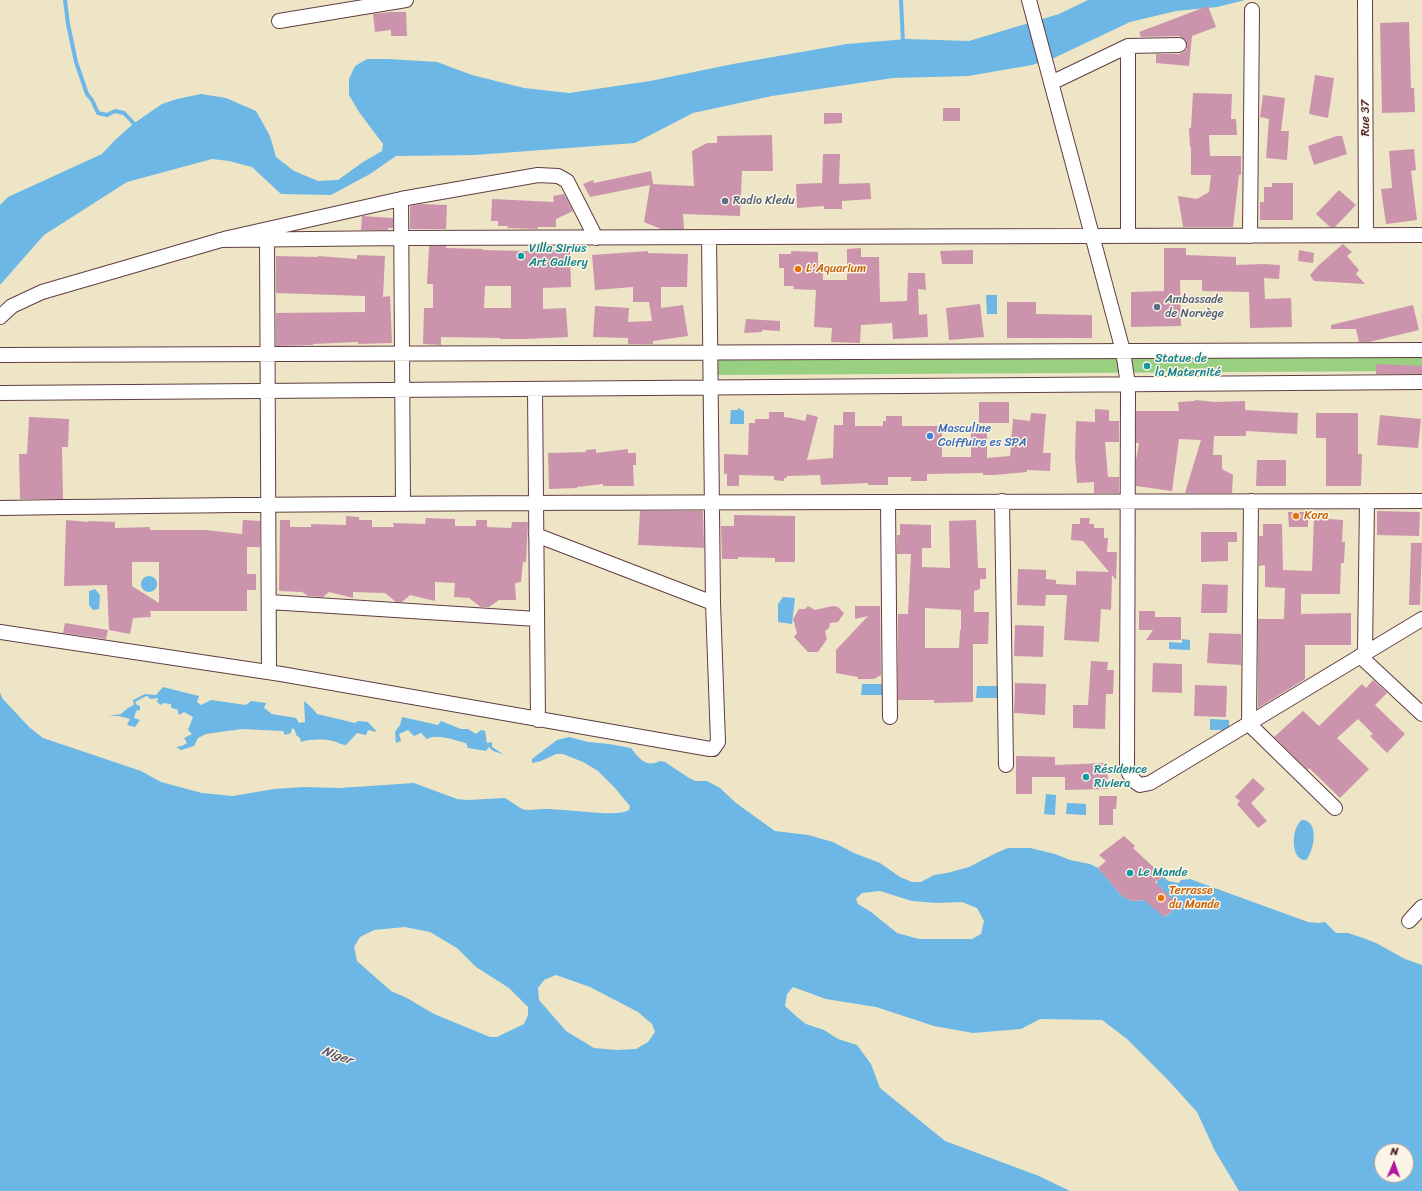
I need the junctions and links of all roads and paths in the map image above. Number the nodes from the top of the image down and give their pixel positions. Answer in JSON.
{"nodes":[{"id":1,"x":406,"y":0,"type":"edge"},
{"id":2,"x":1029,"y":0,"type":"edge"},
{"id":3,"x":1365,"y":0,"type":"edge"},
{"id":4,"x":1252,"y":10,"type":"dead end"},
{"id":5,"x":279,"y":21,"type":"dead end"},
{"id":6,"x":1179,"y":45,"type":"dead end"},
{"id":7,"x":1128,"y":46,"type":"junction"},
{"id":8,"x":1051,"y":83,"type":"junction"},
{"id":9,"x":401,"y":199,"type":"junction"},
{"id":10,"x":1366,"y":235,"type":"junction"},
{"id":11,"x":1422,"y":235,"type":"edge"},
{"id":12,"x":1092,"y":236,"type":"junction"},
{"id":13,"x":1128,"y":236,"type":"junction"},
{"id":14,"x":1250,"y":236,"type":"junction"},
{"id":15,"x":709,"y":237,"type":"junction"},
{"id":16,"x":402,"y":238,"type":"junction"},
{"id":17,"x":596,"y":238,"type":"junction"},
{"id":18,"x":267,"y":239,"type":"junction"},
{"id":19,"x":220,"y":240,"type":"junction"},
{"id":20,"x":0,"y":317,"type":"edge"},
{"id":21,"x":1422,"y":350,"type":"edge"},
{"id":22,"x":1123,"y":351,"type":"junction"},
{"id":23,"x":710,"y":352,"type":"junction"},
{"id":24,"x":268,"y":354,"type":"junction"},
{"id":25,"x":402,"y":354,"type":"junction"},
{"id":26,"x":0,"y":355,"type":"edge"},
{"id":27,"x":1422,"y":382,"type":"edge"},
{"id":28,"x":1128,"y":385,"type":"junction"},
{"id":29,"x":710,"y":388,"type":"junction"},
{"id":30,"x":535,"y":389,"type":"junction"},
{"id":31,"x":402,"y":390,"type":"junction"},
{"id":32,"x":268,"y":391,"type":"junction"},
{"id":33,"x":0,"y":393,"type":"edge"},
{"id":34,"x":1002,"y":501,"type":"junction"},
{"id":35,"x":1128,"y":501,"type":"junction"},
{"id":36,"x":1250,"y":501,"type":"junction"},
{"id":37,"x":1367,"y":501,"type":"junction"},
{"id":38,"x":1422,"y":501,"type":"edge"},
{"id":39,"x":712,"y":502,"type":"junction"},
{"id":40,"x":888,"y":502,"type":"junction"},
{"id":41,"x":268,"y":504,"type":"junction"},
{"id":42,"x":403,"y":504,"type":"junction"},
{"id":43,"x":536,"y":504,"type":"junction"},
{"id":44,"x":0,"y":508,"type":"edge"},
{"id":45,"x":536,"y":535,"type":"junction"},
{"id":46,"x":269,"y":602,"type":"junction"},
{"id":47,"x":713,"y":603,"type":"junction"},
{"id":48,"x":537,"y":619,"type":"junction"},
{"id":49,"x":1422,"y":619,"type":"edge"},
{"id":50,"x":0,"y":632,"type":"edge"},
{"id":51,"x":1362,"y":655,"type":"junction"},
{"id":52,"x":269,"y":672,"type":"junction"},
{"id":53,"x":1422,"y":714,"type":"edge"},
{"id":54,"x":890,"y":716,"type":"dead end"},
{"id":55,"x":538,"y":720,"type":"junction"},
{"id":56,"x":1249,"y":724,"type":"junction"},
{"id":57,"x":1006,"y":765,"type":"dead end"},
{"id":58,"x":1335,"y":808,"type":"dead end"},
{"id":59,"x":1422,"y":906,"type":"edge"},
{"id":60,"x":1409,"y":921,"type":"dead end"}],
"edges":[{"from":1,"to":5,"type":"street"},
{"from":2,"to":8,"type":"street"},
{"from":3,"to":10,"type":"street","name":"Rue 37"},
{"from":4,"to":14,"type":"street"},
{"from":6,"to":7,"type":"street"},
{"from":7,"to":8,"type":"street"},
{"from":7,"to":13,"type":"street"},
{"from":8,"to":12,"type":"street"},
{"from":9,"to":16,"type":"street"},
{"from":9,"to":17,"type":"street"},
{"from":9,"to":19,"type":"street"},
{"from":10,"to":11,"type":"street"},
{"from":10,"to":14,"type":"street"},
{"from":12,"to":13,"type":"street"},
{"from":12,"to":15,"type":"street"},
{"from":12,"to":22,"type":"street"},
{"from":13,"to":14,"type":"street"},
{"from":15,"to":17,"type":"street"},
{"from":15,"to":23,"type":"street"},
{"from":16,"to":17,"type":"street"},
{"from":16,"to":18,"type":"street"},
{"from":16,"to":25,"type":"street"},
{"from":18,"to":19,"type":"street"},
{"from":18,"to":24,"type":"street"},
{"from":19,"to":20,"type":"street"},
{"from":21,"to":22,"type":"street"},
{"from":22,"to":23,"type":"street"},
{"from":22,"to":28,"type":"street"},
{"from":23,"to":25,"type":"street"},
{"from":23,"to":29,"type":"street"},
{"from":24,"to":25,"type":"street"},
{"from":24,"to":26,"type":"street"},
{"from":24,"to":32,"type":"street"},
{"from":25,"to":31,"type":"street"},
{"from":27,"to":28,"type":"street"},
{"from":28,"to":29,"type":"street"},
{"from":28,"to":35,"type":"street"},
{"from":29,"to":30,"type":"street"},
{"from":29,"to":39,"type":"street"},
{"from":30,"to":31,"type":"street"},
{"from":30,"to":43,"type":"street"},
{"from":31,"to":32,"type":"street"},
{"from":31,"to":42,"type":"street"},
{"from":32,"to":33,"type":"street"},
{"from":32,"to":41,"type":"street"},
{"from":34,"to":35,"type":"street"},
{"from":34,"to":40,"type":"street"},
{"from":34,"to":57,"type":"street"},
{"from":35,"to":36,"type":"street"},
{"from":35,"to":56,"type":"street"},
{"from":36,"to":37,"type":"street"},
{"from":36,"to":56,"type":"street"},
{"from":37,"to":38,"type":"street"},
{"from":37,"to":51,"type":"street"},
{"from":39,"to":40,"type":"street"},
{"from":39,"to":43,"type":"street"},
{"from":39,"to":47,"type":"street"},
{"from":40,"to":54,"type":"street"},
{"from":41,"to":42,"type":"street"},
{"from":41,"to":44,"type":"street"},
{"from":41,"to":46,"type":"street"},
{"from":42,"to":43,"type":"street"},
{"from":43,"to":45,"type":"street"},
{"from":45,"to":47,"type":"street"},
{"from":45,"to":48,"type":"street"},
{"from":46,"to":48,"type":"street"},
{"from":46,"to":52,"type":"street"},
{"from":47,"to":55,"type":"street"},
{"from":48,"to":55,"type":"street"},
{"from":49,"to":51,"type":"street"},
{"from":50,"to":52,"type":"street"},
{"from":51,"to":53,"type":"street"},
{"from":51,"to":56,"type":"street"},
{"from":52,"to":55,"type":"street"},
{"from":56,"to":58,"type":"street"},
{"from":59,"to":60,"type":"street"}]}
